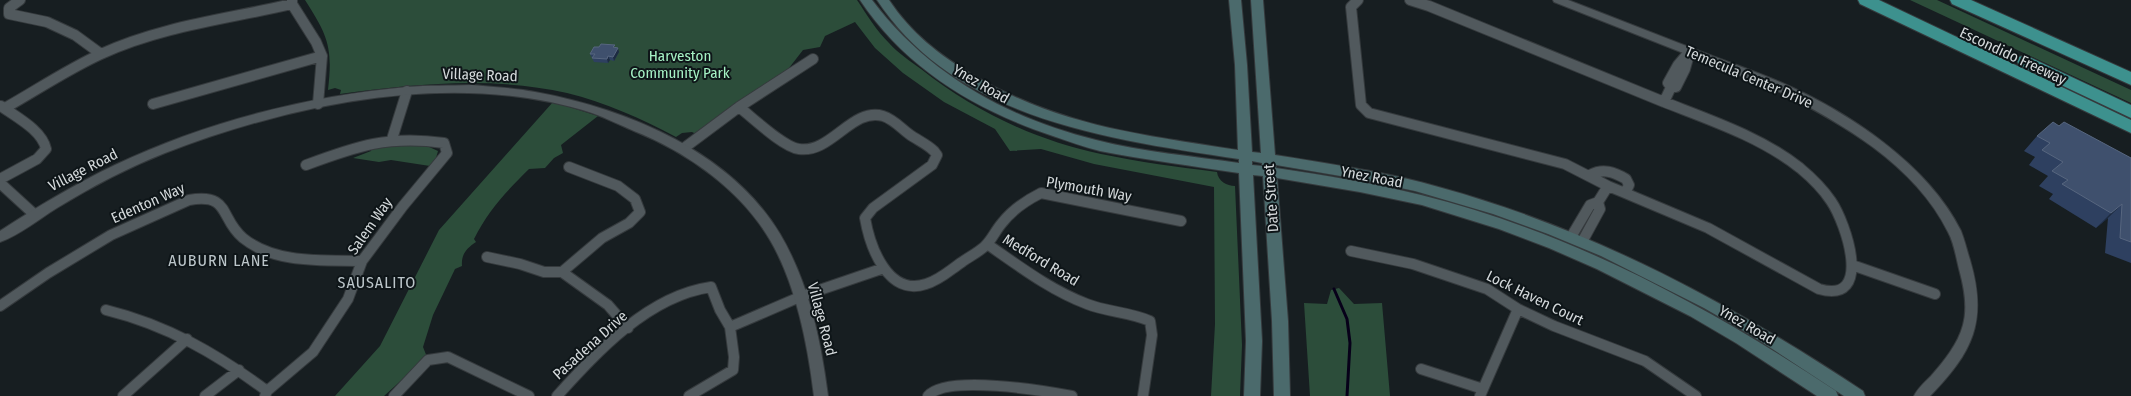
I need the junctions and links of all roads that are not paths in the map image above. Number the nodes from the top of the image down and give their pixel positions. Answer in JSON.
{"nodes":[{"id":1,"x":20,"y":0,"type":"edge"},
{"id":2,"x":866,"y":0,"type":"edge"},
{"id":3,"x":883,"y":0,"type":"edge"},
{"id":4,"x":1235,"y":0,"type":"edge"},
{"id":5,"x":1257,"y":0,"type":"edge"},
{"id":6,"x":1358,"y":0,"type":"edge"},
{"id":7,"x":1410,"y":0,"type":"edge"},
{"id":8,"x":1558,"y":0,"type":"edge"},
{"id":9,"x":1866,"y":0,"type":"edge"},
{"id":10,"x":1895,"y":0,"type":"edge"},
{"id":11,"x":1958,"y":0,"type":"edge"},
{"id":12,"x":292,"y":2,"type":"edge"},
{"id":13,"x":1690,"y":51,"type":"junction"},
{"id":14,"x":101,"y":54,"type":"junction"},
{"id":15,"x":322,"y":56,"type":"junction"},
{"id":16,"x":813,"y":59,"type":"dead end"},
{"id":17,"x":2131,"y":80,"type":"edge"},
{"id":18,"x":407,"y":91,"type":"junction"},
{"id":19,"x":1664,"y":102,"type":"junction"},
{"id":20,"x":153,"y":104,"type":"dead end"},
{"id":21,"x":318,"y":104,"type":"junction"},
{"id":22,"x":2,"y":107,"type":"edge"},
{"id":23,"x":740,"y":107,"type":"junction"},
{"id":24,"x":2131,"y":112,"type":"edge"},
{"id":25,"x":2131,"y":127,"type":"edge"},
{"id":26,"x":392,"y":139,"type":"junction"},
{"id":27,"x":684,"y":148,"type":"junction"},
{"id":28,"x":1246,"y":162,"type":"junction"},
{"id":29,"x":306,"y":165,"type":"dead end"},
{"id":30,"x":1269,"y":166,"type":"junction"},
{"id":31,"x":569,"y":167,"type":"dead end"},
{"id":32,"x":1590,"y":175,"type":"junction"},
{"id":33,"x":0,"y":181,"type":"edge"},
{"id":34,"x":1608,"y":186,"type":"junction"},
{"id":35,"x":1625,"y":193,"type":"junction"},
{"id":36,"x":35,"y":215,"type":"junction"},
{"id":37,"x":1484,"y":219,"type":"junction"},
{"id":38,"x":1181,"y":221,"type":"dead end"},
{"id":39,"x":0,"y":237,"type":"edge"},
{"id":40,"x":1576,"y":240,"type":"junction"},
{"id":41,"x":987,"y":244,"type":"junction"},
{"id":42,"x":1351,"y":251,"type":"dead end"},
{"id":43,"x":487,"y":257,"type":"dead end"},
{"id":44,"x":362,"y":261,"type":"junction"},
{"id":45,"x":1852,"y":265,"type":"junction"},
{"id":46,"x":884,"y":268,"type":"junction"},
{"id":47,"x":562,"y":272,"type":"junction"},
{"id":48,"x":1935,"y":294,"type":"dead end"},
{"id":49,"x":802,"y":296,"type":"junction"},
{"id":50,"x":0,"y":306,"type":"edge"},
{"id":51,"x":1518,"y":309,"type":"junction"},
{"id":52,"x":106,"y":310,"type":"dead end"},
{"id":53,"x":730,"y":327,"type":"junction"},
{"id":54,"x":628,"y":328,"type":"junction"},
{"id":55,"x":187,"y":339,"type":"junction"},
{"id":56,"x":1421,"y":369,"type":"dead end"},
{"id":57,"x":239,"y":370,"type":"junction"},
{"id":58,"x":1481,"y":392,"type":"edge"},
{"id":59,"x":930,"y":393,"type":"edge"},
{"id":60,"x":266,"y":394,"type":"edge"},
{"id":61,"x":123,"y":396,"type":"edge"},
{"id":62,"x":206,"y":396,"type":"edge"},
{"id":63,"x":394,"y":396,"type":"edge"},
{"id":64,"x":529,"y":396,"type":"edge"},
{"id":65,"x":557,"y":396,"type":"edge"},
{"id":66,"x":689,"y":396,"type":"edge"},
{"id":67,"x":821,"y":396,"type":"edge"},
{"id":68,"x":1072,"y":396,"type":"edge"},
{"id":69,"x":1143,"y":396,"type":"edge"},
{"id":70,"x":1252,"y":396,"type":"edge"},
{"id":71,"x":1282,"y":396,"type":"edge"},
{"id":72,"x":1696,"y":396,"type":"edge"},
{"id":73,"x":1830,"y":396,"type":"edge"},
{"id":74,"x":1857,"y":396,"type":"edge"},
{"id":75,"x":1920,"y":396,"type":"edge"}],
"edges":[{"from":1,"to":14,"type":"street"},
{"from":2,"to":28,"type":"main road","name":"Ynez Road"},
{"from":3,"to":28,"type":"main road","name":"Ynez Road"},
{"from":4,"to":28,"type":"main road","name":"Date Street"},
{"from":5,"to":30,"type":"main road","name":"Date Street"},
{"from":6,"to":32,"type":"street"},
{"from":7,"to":19,"type":"street"},
{"from":8,"to":13,"type":"street","name":"Temecula Center Drive"},
{"from":9,"to":25,"type":"highway"},
{"from":10,"to":24,"type":"highway","name":"Escondido Freeway"},
{"from":11,"to":17,"type":"highway","name":"Escondido Freeway"},
{"from":12,"to":14,"type":"street"},
{"from":12,"to":15,"type":"street"},
{"from":13,"to":19,"type":"street"},
{"from":13,"to":75,"type":"street","name":"Temecula Center Drive"},
{"from":14,"to":22,"type":"street"},
{"from":15,"to":20,"type":"street"},
{"from":15,"to":21,"type":"street"},
{"from":16,"to":23,"type":"street"},
{"from":18,"to":21,"type":"street","name":"Village Road"},
{"from":18,"to":26,"type":"street"},
{"from":18,"to":27,"type":"street","name":"Village Road"},
{"from":19,"to":45,"type":"street"},
{"from":21,"to":36,"type":"street","name":"Village Road"},
{"from":22,"to":33,"type":"street"},
{"from":23,"to":27,"type":"street"},
{"from":23,"to":46,"type":"street"},
{"from":26,"to":29,"type":"street"},
{"from":26,"to":44,"type":"street","name":"Salem Way"},
{"from":27,"to":49,"type":"street","name":"Village Road"},
{"from":28,"to":30,"type":"main road","name":"Ynez Road"},
{"from":28,"to":70,"type":"main road","name":"Date Street"},
{"from":30,"to":37,"type":"main road","name":"Ynez Road"},
{"from":30,"to":40,"type":"main road","name":"Ynez Road"},
{"from":30,"to":71,"type":"main road","name":"Date Street"},
{"from":31,"to":47,"type":"street"},
{"from":32,"to":34,"type":"street"},
{"from":32,"to":35,"type":"street"},
{"from":33,"to":36,"type":"street"},
{"from":34,"to":35,"type":"street"},
{"from":34,"to":40,"type":"street"},
{"from":35,"to":45,"type":"street"},
{"from":36,"to":39,"type":"street","name":"Village Road"},
{"from":37,"to":40,"type":"main road"},
{"from":37,"to":73,"type":"main road","name":"Ynez Road"},
{"from":38,"to":41,"type":"street","name":"Plymouth Way"},
{"from":40,"to":74,"type":"main road","name":"Ynez Road"},
{"from":41,"to":46,"type":"street","name":"Plymouth Way"},
{"from":41,"to":69,"type":"street","name":"Medford Road"},
{"from":42,"to":51,"type":"street","name":"Lock Haven Court"},
{"from":43,"to":47,"type":"street"},
{"from":44,"to":50,"type":"street","name":"Edenton Way"},
{"from":44,"to":60,"type":"street","name":"Salem Way"},
{"from":45,"to":48,"type":"street"},
{"from":46,"to":49,"type":"street"},
{"from":47,"to":54,"type":"street"},
{"from":49,"to":53,"type":"street"},
{"from":49,"to":67,"type":"street","name":"Village Road"},
{"from":51,"to":58,"type":"street"},
{"from":51,"to":72,"type":"street","name":"Lock Haven Court"},
{"from":52,"to":55,"type":"street"},
{"from":53,"to":54,"type":"street","name":"Pasadena Drive"},
{"from":53,"to":66,"type":"street"},
{"from":54,"to":65,"type":"street","name":"Pasadena Drive"},
{"from":55,"to":57,"type":"street"},
{"from":55,"to":61,"type":"street"},
{"from":56,"to":58,"type":"street"},
{"from":57,"to":60,"type":"street"},
{"from":57,"to":62,"type":"street"},
{"from":59,"to":68,"type":"street"},
{"from":63,"to":64,"type":"street"}]}
